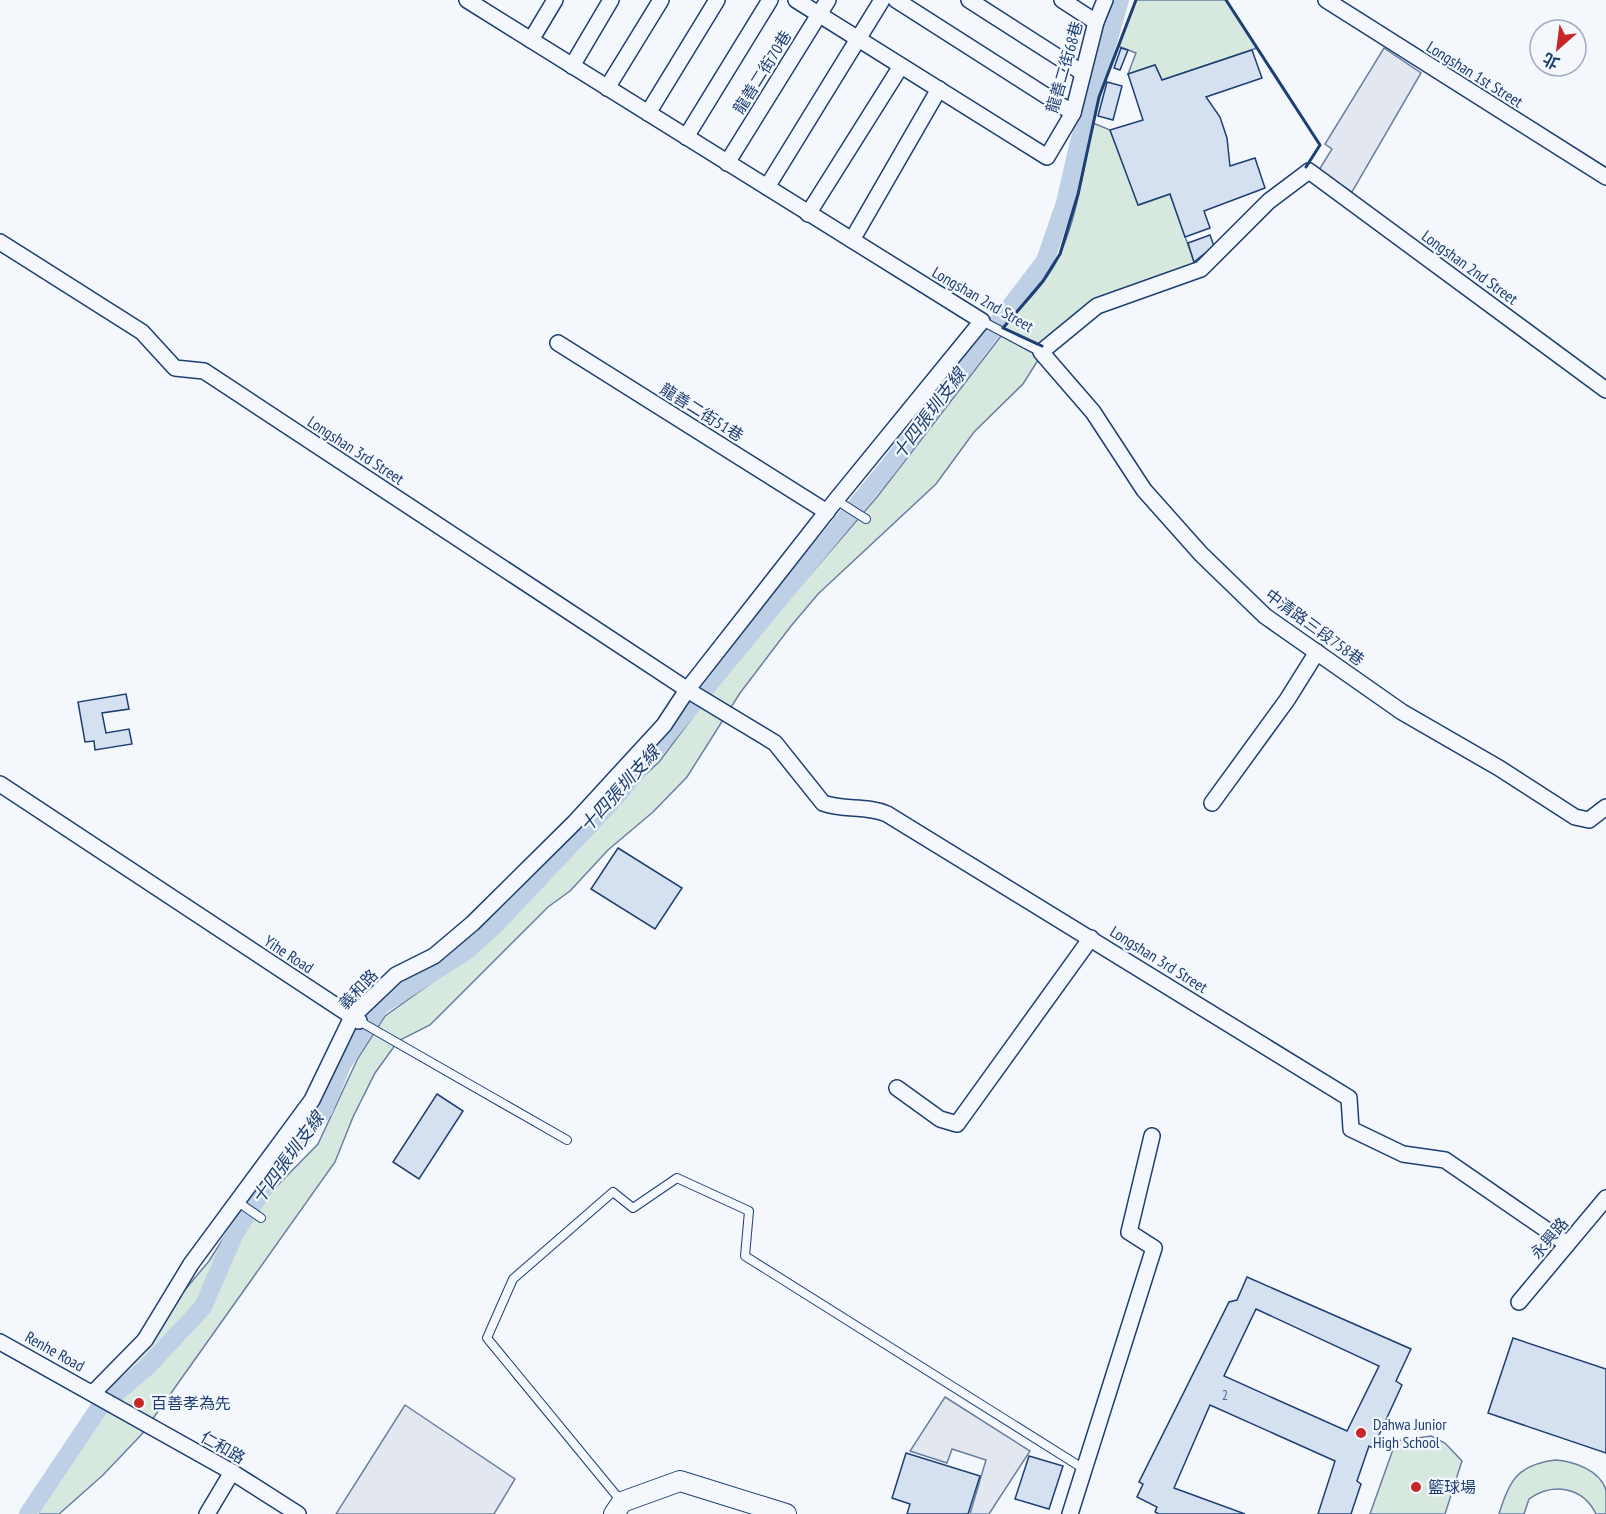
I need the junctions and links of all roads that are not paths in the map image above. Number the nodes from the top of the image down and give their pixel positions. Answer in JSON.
{"nodes":[{"id":1,"x":467,"y":0,"type":"edge"},
{"id":2,"x":555,"y":0,"type":"edge"},
{"id":3,"x":611,"y":0,"type":"edge"},
{"id":4,"x":661,"y":0,"type":"edge"},
{"id":5,"x":717,"y":0,"type":"edge"},
{"id":6,"x":770,"y":0,"type":"edge"},
{"id":7,"x":796,"y":0,"type":"edge"},
{"id":8,"x":828,"y":0,"type":"edge"},
{"id":9,"x":882,"y":0,"type":"edge"},
{"id":10,"x":896,"y":0,"type":"edge"},
{"id":11,"x":969,"y":0,"type":"edge"},
{"id":12,"x":1062,"y":0,"type":"edge"},
{"id":13,"x":1105,"y":0,"type":"edge"},
{"id":14,"x":1326,"y":0,"type":"edge"},
{"id":15,"x":819,"y":15,"type":"junction"},
{"id":16,"x":1096,"y":22,"type":"junction"},
{"id":17,"x":858,"y":39,"type":"junction"},
{"id":18,"x":531,"y":40,"type":"junction"},
{"id":19,"x":572,"y":66,"type":"junction"},
{"id":20,"x":901,"y":66,"type":"junction"},
{"id":21,"x":1083,"y":73,"type":"junction"},
{"id":22,"x":607,"y":88,"type":"junction"},
{"id":23,"x":939,"y":89,"type":"junction"},
{"id":24,"x":648,"y":113,"type":"junction"},
{"id":25,"x":1073,"y":113,"type":"junction"},
{"id":26,"x":686,"y":137,"type":"junction"},
{"id":27,"x":727,"y":163,"type":"junction"},
{"id":28,"x":1606,"y":177,"type":"edge"},
{"id":29,"x":767,"y":188,"type":"junction"},
{"id":30,"x":808,"y":214,"type":"junction"},
{"id":31,"x":852,"y":240,"type":"junction"},
{"id":32,"x":0,"y":242,"type":"edge"},
{"id":33,"x":982,"y":321,"type":"junction"},
{"id":34,"x":558,"y":342,"type":"dead end"},
{"id":35,"x":1041,"y":352,"type":"junction"},
{"id":36,"x":1606,"y":390,"type":"edge"},
{"id":37,"x":831,"y":506,"type":"junction"},
{"id":38,"x":866,"y":519,"type":"dead end"},
{"id":39,"x":1317,"y":652,"type":"junction"},
{"id":40,"x":690,"y":692,"type":"junction"},
{"id":41,"x":0,"y":784,"type":"edge"},
{"id":42,"x":1212,"y":803,"type":"dead end"},
{"id":43,"x":1606,"y":807,"type":"edge"},
{"id":44,"x":1091,"y":938,"type":"junction"},
{"id":45,"x":355,"y":1019,"type":"junction"},
{"id":46,"x":897,"y":1088,"type":"dead end"},
{"id":47,"x":1152,"y":1136,"type":"dead end"},
{"id":48,"x":567,"y":1140,"type":"dead end"},
{"id":49,"x":1606,"y":1198,"type":"edge"},
{"id":50,"x":238,"y":1202,"type":"junction"},
{"id":51,"x":261,"y":1218,"type":"dead end"},
{"id":52,"x":1567,"y":1244,"type":"junction"},
{"id":53,"x":1519,"y":1302,"type":"dead end"},
{"id":54,"x":0,"y":1342,"type":"edge"},
{"id":55,"x":93,"y":1393,"type":"junction"},
{"id":56,"x":129,"y":1415,"type":"joint"},
{"id":57,"x":1084,"y":1469,"type":"junction"},
{"id":58,"x":232,"y":1472,"type":"junction"},
{"id":59,"x":618,"y":1508,"type":"edge"},
{"id":60,"x":207,"y":1514,"type":"edge"},
{"id":61,"x":298,"y":1514,"type":"edge"},
{"id":62,"x":786,"y":1514,"type":"edge"},
{"id":63,"x":1070,"y":1514,"type":"edge"}],
"edges":[{"from":1,"to":18,"type":"street","name":"Longshan 2nd Street"},
{"from":2,"to":18,"type":"street"},
{"from":3,"to":19,"type":"street"},
{"from":4,"to":22,"type":"street"},
{"from":5,"to":24,"type":"street"},
{"from":6,"to":26,"type":"street","name":"龍善二街70巷"},
{"from":7,"to":15,"type":"street","name":"龍善二街68巷"},
{"from":8,"to":15,"type":"street","name":"龍善二街70巷"},
{"from":9,"to":17,"type":"street"},
{"from":10,"to":25,"type":"street"},
{"from":11,"to":21,"type":"street"},
{"from":12,"to":16,"type":"street"},
{"from":13,"to":16,"type":"street","name":"龍善二街68巷"},
{"from":14,"to":28,"type":"street","name":"Longshan 1st Street"},
{"from":15,"to":17,"type":"street","name":"龍善二街68巷"},
{"from":15,"to":27,"type":"street","name":"龍善二街70巷"},
{"from":16,"to":21,"type":"street","name":"龍善二街68巷"},
{"from":17,"to":20,"type":"street","name":"龍善二街68巷"},
{"from":17,"to":29,"type":"street"},
{"from":18,"to":19,"type":"street","name":"Longshan 2nd Street"},
{"from":19,"to":22,"type":"street","name":"Longshan 2nd Street"},
{"from":20,"to":23,"type":"street","name":"龍善二街68巷"},
{"from":20,"to":30,"type":"street"},
{"from":21,"to":25,"type":"street","name":"龍善二街68巷"},
{"from":22,"to":24,"type":"street","name":"Longshan 2nd Street"},
{"from":23,"to":25,"type":"street","name":"龍善二街68巷"},
{"from":23,"to":31,"type":"street"},
{"from":24,"to":26,"type":"street","name":"Longshan 2nd Street"},
{"from":26,"to":27,"type":"street","name":"Longshan 2nd Street"},
{"from":27,"to":29,"type":"street","name":"Longshan 2nd Street"},
{"from":29,"to":30,"type":"street","name":"Longshan 2nd Street"},
{"from":30,"to":31,"type":"street","name":"Longshan 2nd Street"},
{"from":31,"to":33,"type":"street","name":"Longshan 2nd Street"},
{"from":32,"to":40,"type":"street","name":"Longshan 3rd Street"},
{"from":33,"to":35,"type":"lane","name":"Longshan 2nd Street"},
{"from":33,"to":37,"type":"street"},
{"from":34,"to":37,"type":"street","name":"龍善二街51巷"},
{"from":35,"to":36,"type":"street","name":"Longshan 2nd Street"},
{"from":35,"to":39,"type":"street","name":"中清路三段758巷"},
{"from":37,"to":38,"type":"lane"},
{"from":37,"to":40,"type":"street"},
{"from":39,"to":42,"type":"street"},
{"from":39,"to":43,"type":"street","name":"中清路三段758巷"},
{"from":40,"to":44,"type":"street","name":"Longshan 3rd Street"},
{"from":40,"to":45,"type":"street","name":"義和路"},
{"from":41,"to":45,"type":"street","name":"Yihe Road"},
{"from":44,"to":46,"type":"street"},
{"from":44,"to":52,"type":"street","name":"Longshan 3rd Street"},
{"from":45,"to":48,"type":"lane","name":"Yihe Road"},
{"from":45,"to":50,"type":"street","name":"義和路"},
{"from":47,"to":57,"type":"street"},
{"from":49,"to":52,"type":"street","name":"永興路"},
{"from":50,"to":51,"type":"lane"},
{"from":50,"to":55,"type":"street","name":"義和路"},
{"from":52,"to":53,"type":"street","name":"永興路"},
{"from":54,"to":55,"type":"street","name":"Renhe Road"},
{"from":55,"to":56,"type":"street","name":"Renhe Road"},
{"from":56,"to":58,"type":"street","name":"仁和路"},
{"from":57,"to":59,"type":"lane"},
{"from":57,"to":63,"type":"street"},
{"from":58,"to":60,"type":"street"},
{"from":58,"to":61,"type":"street","name":"仁和路"},
{"from":59,"to":62,"type":"street"}]}
